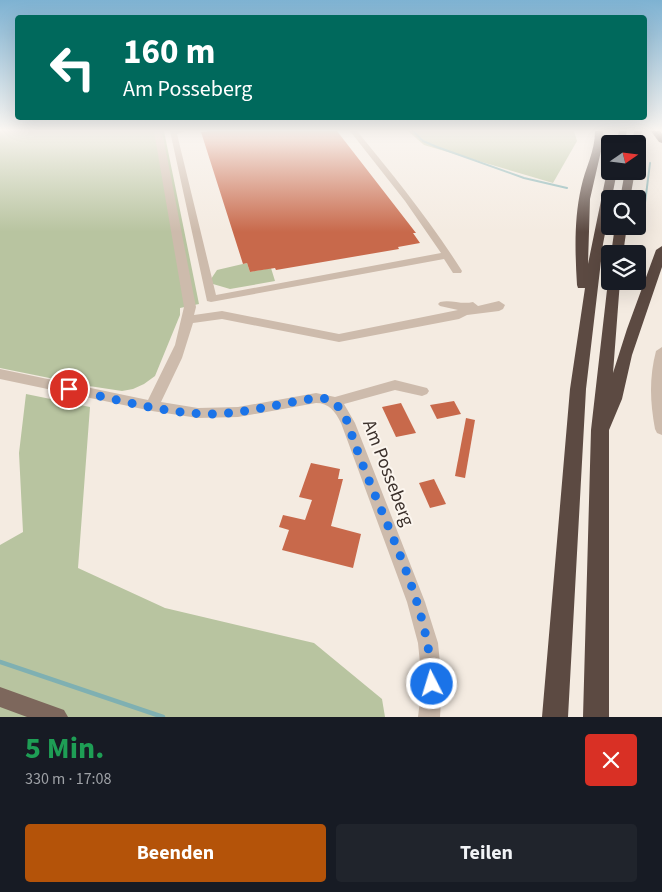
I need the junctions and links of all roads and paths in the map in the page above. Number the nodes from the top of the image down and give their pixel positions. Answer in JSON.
{"nodes":[{"id":1,"x":164,"y":164,"type":"edge"},
{"id":2,"x":180,"y":164,"type":"edge"},
{"id":3,"x":381,"y":164,"type":"edge"},
{"id":4,"x":593,"y":164,"type":"edge"},
{"id":5,"x":610,"y":180,"type":"edge"},
{"id":6,"x":662,"y":250,"type":"edge"},
{"id":7,"x":447,"y":255,"type":"junction"},
{"id":8,"x":457,"y":271,"type":"dead end"},
{"id":9,"x":613,"y":290,"type":"edge"},
{"id":10,"x":444,"y":304,"type":"dead end"},
{"id":11,"x":586,"y":319,"type":"junction"},
{"id":12,"x":188,"y":320,"type":"junction"},
{"id":13,"x":662,"y":351,"type":"edge"},
{"id":14,"x":0,"y":374,"type":"edge"},
{"id":15,"x":422,"y":391,"type":"dead end"},
{"id":16,"x":335,"y":402,"type":"junction"},
{"id":17,"x":152,"y":406,"type":"junction"},
{"id":18,"x":662,"y":429,"type":"edge"},
{"id":19,"x":600,"y":430,"type":"junction"},
{"id":20,"x":0,"y":697,"type":"edge"},
{"id":21,"x":57,"y":717,"type":"edge"},
{"id":22,"x":429,"y":717,"type":"edge"},
{"id":23,"x":555,"y":717,"type":"edge"},
{"id":24,"x":596,"y":717,"type":"edge"}],
"edges":[{"from":1,"to":12,"type":"street"},
{"from":2,"to":7,"type":"street"},
{"from":3,"to":7,"type":"street"},
{"from":4,"to":11,"type":"highway"},
{"from":5,"to":11,"type":"highway"},
{"from":6,"to":19,"type":"highway"},
{"from":7,"to":8,"type":"street"},
{"from":9,"to":19,"type":"highway"},
{"from":10,"to":12,"type":"street"},
{"from":11,"to":23,"type":"highway"},
{"from":12,"to":17,"type":"street"},
{"from":13,"to":18,"type":"street"},
{"from":14,"to":17,"type":"street"},
{"from":15,"to":16,"type":"street"},
{"from":16,"to":17,"type":"street"},
{"from":16,"to":22,"type":"street","name":"Am Posseberg"},
{"from":19,"to":24,"type":"highway"},
{"from":20,"to":21,"type":"main road"}]}
